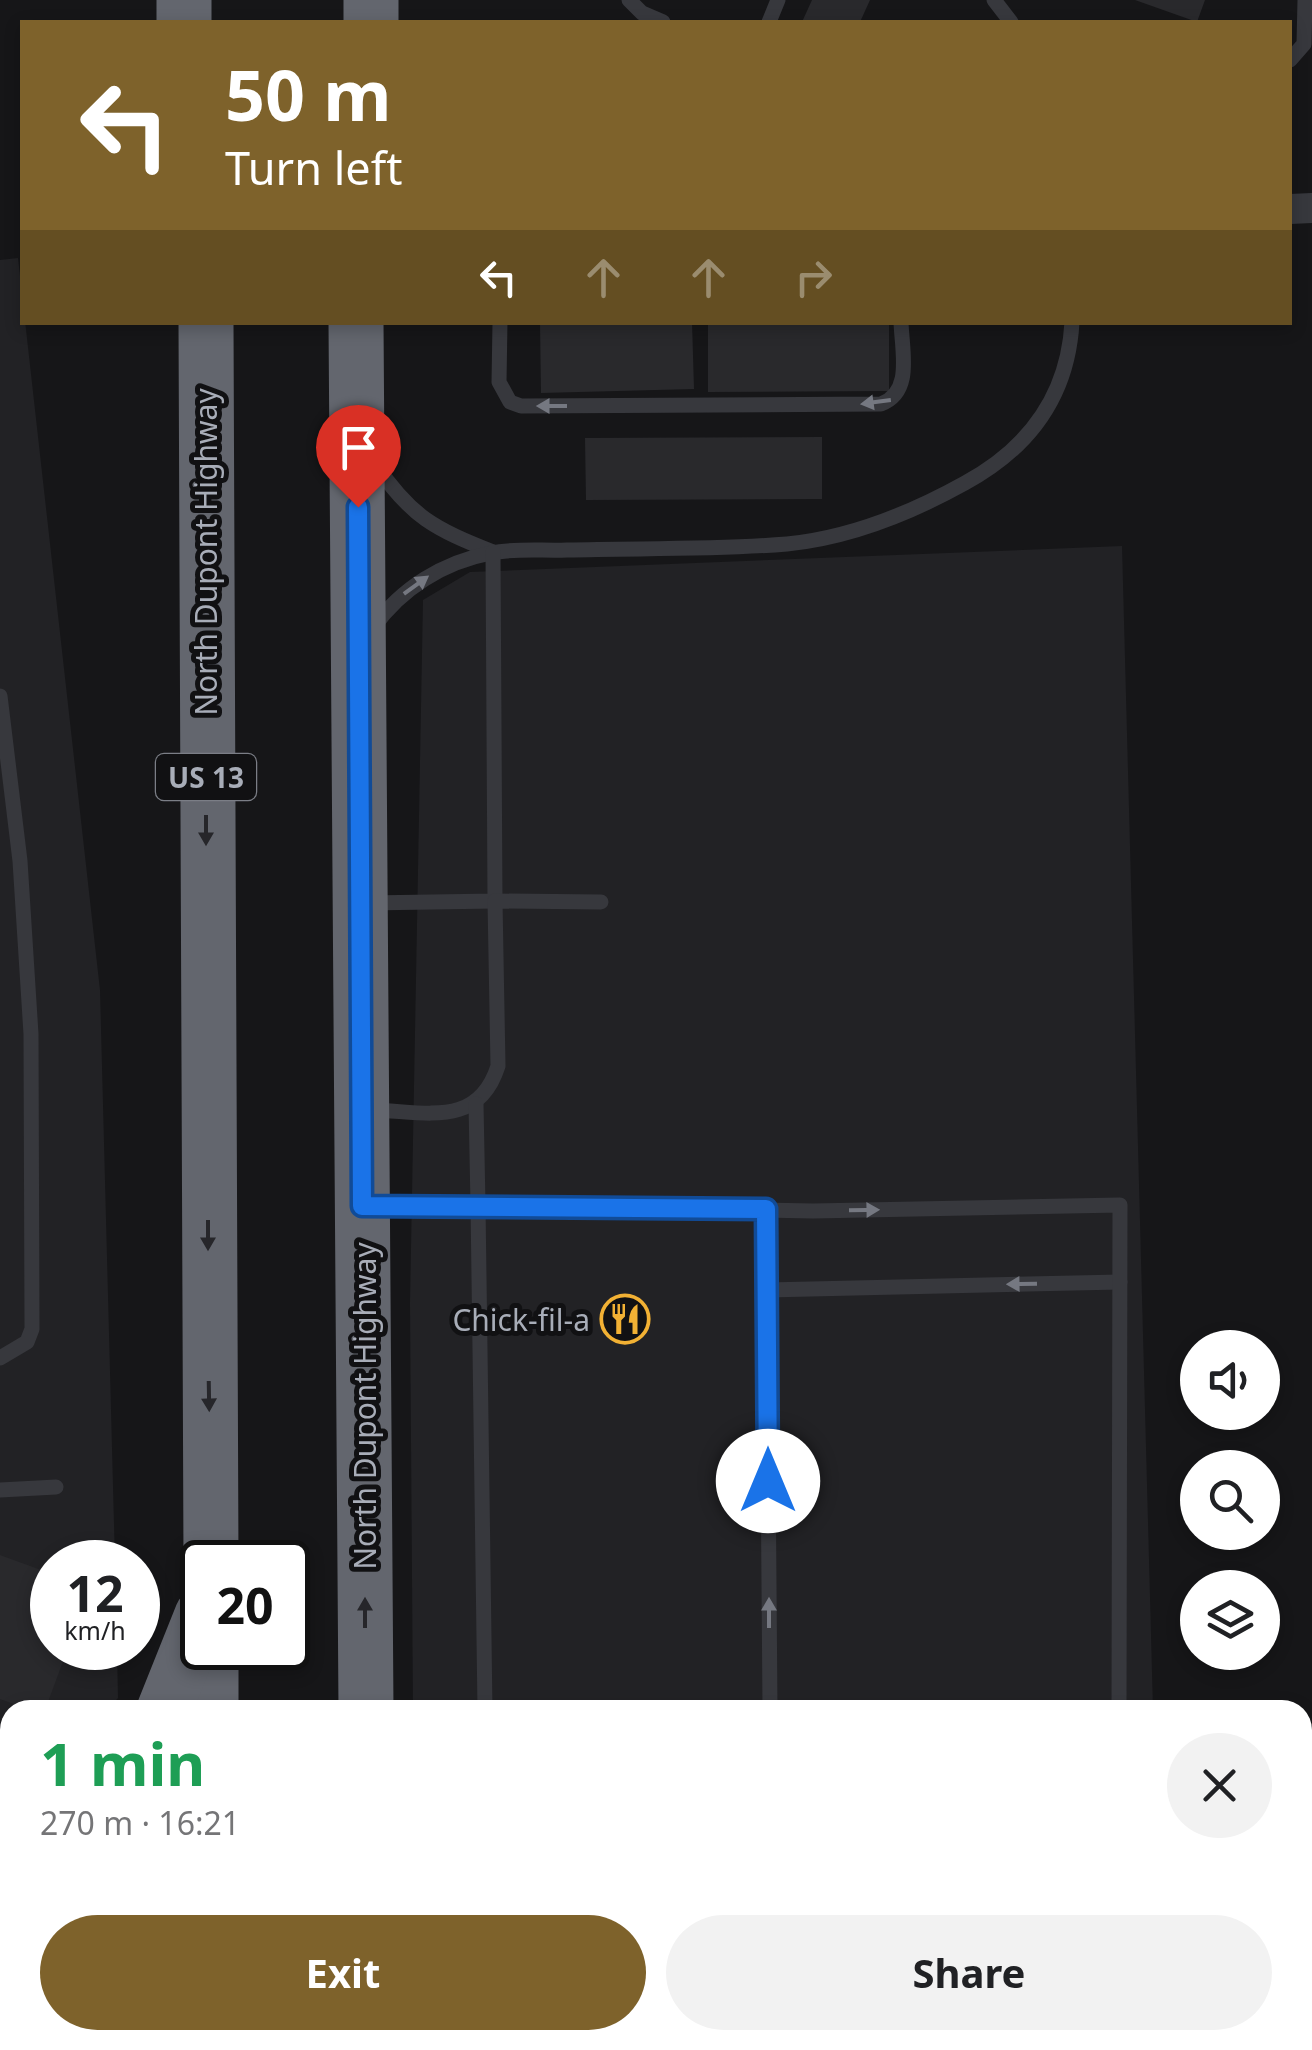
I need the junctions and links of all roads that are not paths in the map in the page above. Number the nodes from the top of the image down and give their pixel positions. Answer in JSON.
{"nodes":[{"id":1,"x":629,"y":0,"type":"edge"},
{"id":2,"x":994,"y":0,"type":"edge"},
{"id":3,"x":1305,"y":0,"type":"edge"},
{"id":4,"x":658,"y":20,"type":"edge"},
{"id":5,"x":1009,"y":20,"type":"edge"},
{"id":6,"x":1292,"y":58,"type":"edge"},
{"id":7,"x":198,"y":325,"type":"edge"},
{"id":8,"x":206,"y":325,"type":"edge"},
{"id":9,"x":356,"y":325,"type":"edge"},
{"id":10,"x":500,"y":325,"type":"edge"},
{"id":11,"x":901,"y":325,"type":"edge"},
{"id":12,"x":1072,"y":325,"type":"edge"},
{"id":13,"x":204,"y":382,"type":"junction"},
{"id":14,"x":357,"y":437,"type":"junction"},
{"id":15,"x":493,"y":552,"type":"junction"},
{"id":16,"x":359,"y":648,"type":"junction"},
{"id":17,"x":0,"y":696,"type":"edge"},
{"id":18,"x":495,"y":901,"type":"junction"},
{"id":19,"x":361,"y":902,"type":"junction"},
{"id":20,"x":601,"y":902,"type":"dead end"},
{"id":21,"x":476,"y":1104,"type":"junction"},
{"id":22,"x":362,"y":1110,"type":"junction"},
{"id":23,"x":362,"y":1206,"type":"junction"},
{"id":24,"x":478,"y":1206,"type":"junction"},
{"id":25,"x":766,"y":1209,"type":"junction"},
{"id":26,"x":1120,"y":1282,"type":"junction"},
{"id":27,"x":767,"y":1290,"type":"junction"},
{"id":28,"x":0,"y":1358,"type":"edge"},
{"id":29,"x":56,"y":1487,"type":"dead end"},
{"id":30,"x":0,"y":1490,"type":"edge"},
{"id":31,"x":211,"y":1540,"type":"edge"},
{"id":32,"x":180,"y":1670,"type":"edge"},
{"id":33,"x":211,"y":1670,"type":"edge"},
{"id":34,"x":168,"y":1700,"type":"edge"},
{"id":35,"x":211,"y":1700,"type":"edge"},
{"id":36,"x":366,"y":1700,"type":"edge"},
{"id":37,"x":485,"y":1700,"type":"edge"},
{"id":38,"x":770,"y":1700,"type":"edge"},
{"id":39,"x":1119,"y":1700,"type":"edge"}],
"edges":[{"from":1,"to":4,"type":"lane"},
{"from":2,"to":5,"type":"lane"},
{"from":3,"to":6,"type":"lane"},
{"from":7,"to":13,"type":"highway"},
{"from":8,"to":13,"type":"highway","name":"North Dupont Highway","number":"US 13"},
{"from":9,"to":14,"type":"highway","name":"North Dupont Highway"},
{"from":11,"to":10,"type":"lane","one_way":true},
{"from":12,"to":15,"type":"lane"},
{"from":13,"to":31,"type":"highway","name":"North Dupont Highway","number":"US 13","one_way":true},
{"from":14,"to":15,"type":"lane"},
{"from":14,"to":16,"type":"highway","name":"North Dupont Highway"},
{"from":16,"to":15,"type":"lane","one_way":true},
{"from":15,"to":18,"type":"lane"},
{"from":16,"to":19,"type":"highway","name":"North Dupont Highway"},
{"from":17,"to":28,"type":"lane"},
{"from":18,"to":19,"type":"lane"},
{"from":18,"to":20,"type":"lane"},
{"from":18,"to":21,"type":"lane"},
{"from":19,"to":22,"type":"highway","name":"North Dupont Highway"},
{"from":21,"to":22,"type":"lane"},
{"from":21,"to":24,"type":"lane"},
{"from":22,"to":23,"type":"highway","name":"North Dupont Highway"},
{"from":23,"to":24,"type":"lane"},
{"from":36,"to":23,"type":"highway","name":"North Dupont Highway","one_way":true},
{"from":24,"to":25,"type":"lane"},
{"from":24,"to":37,"type":"lane"},
{"from":25,"to":26,"type":"lane","one_way":true},
{"from":25,"to":27,"type":"lane"},
{"from":26,"to":27,"type":"lane","one_way":true},
{"from":26,"to":39,"type":"lane"},
{"from":38,"to":27,"type":"lane","one_way":true},
{"from":29,"to":30,"type":"lane"},
{"from":32,"to":34,"type":"highway"},
{"from":33,"to":35,"type":"highway"}]}
